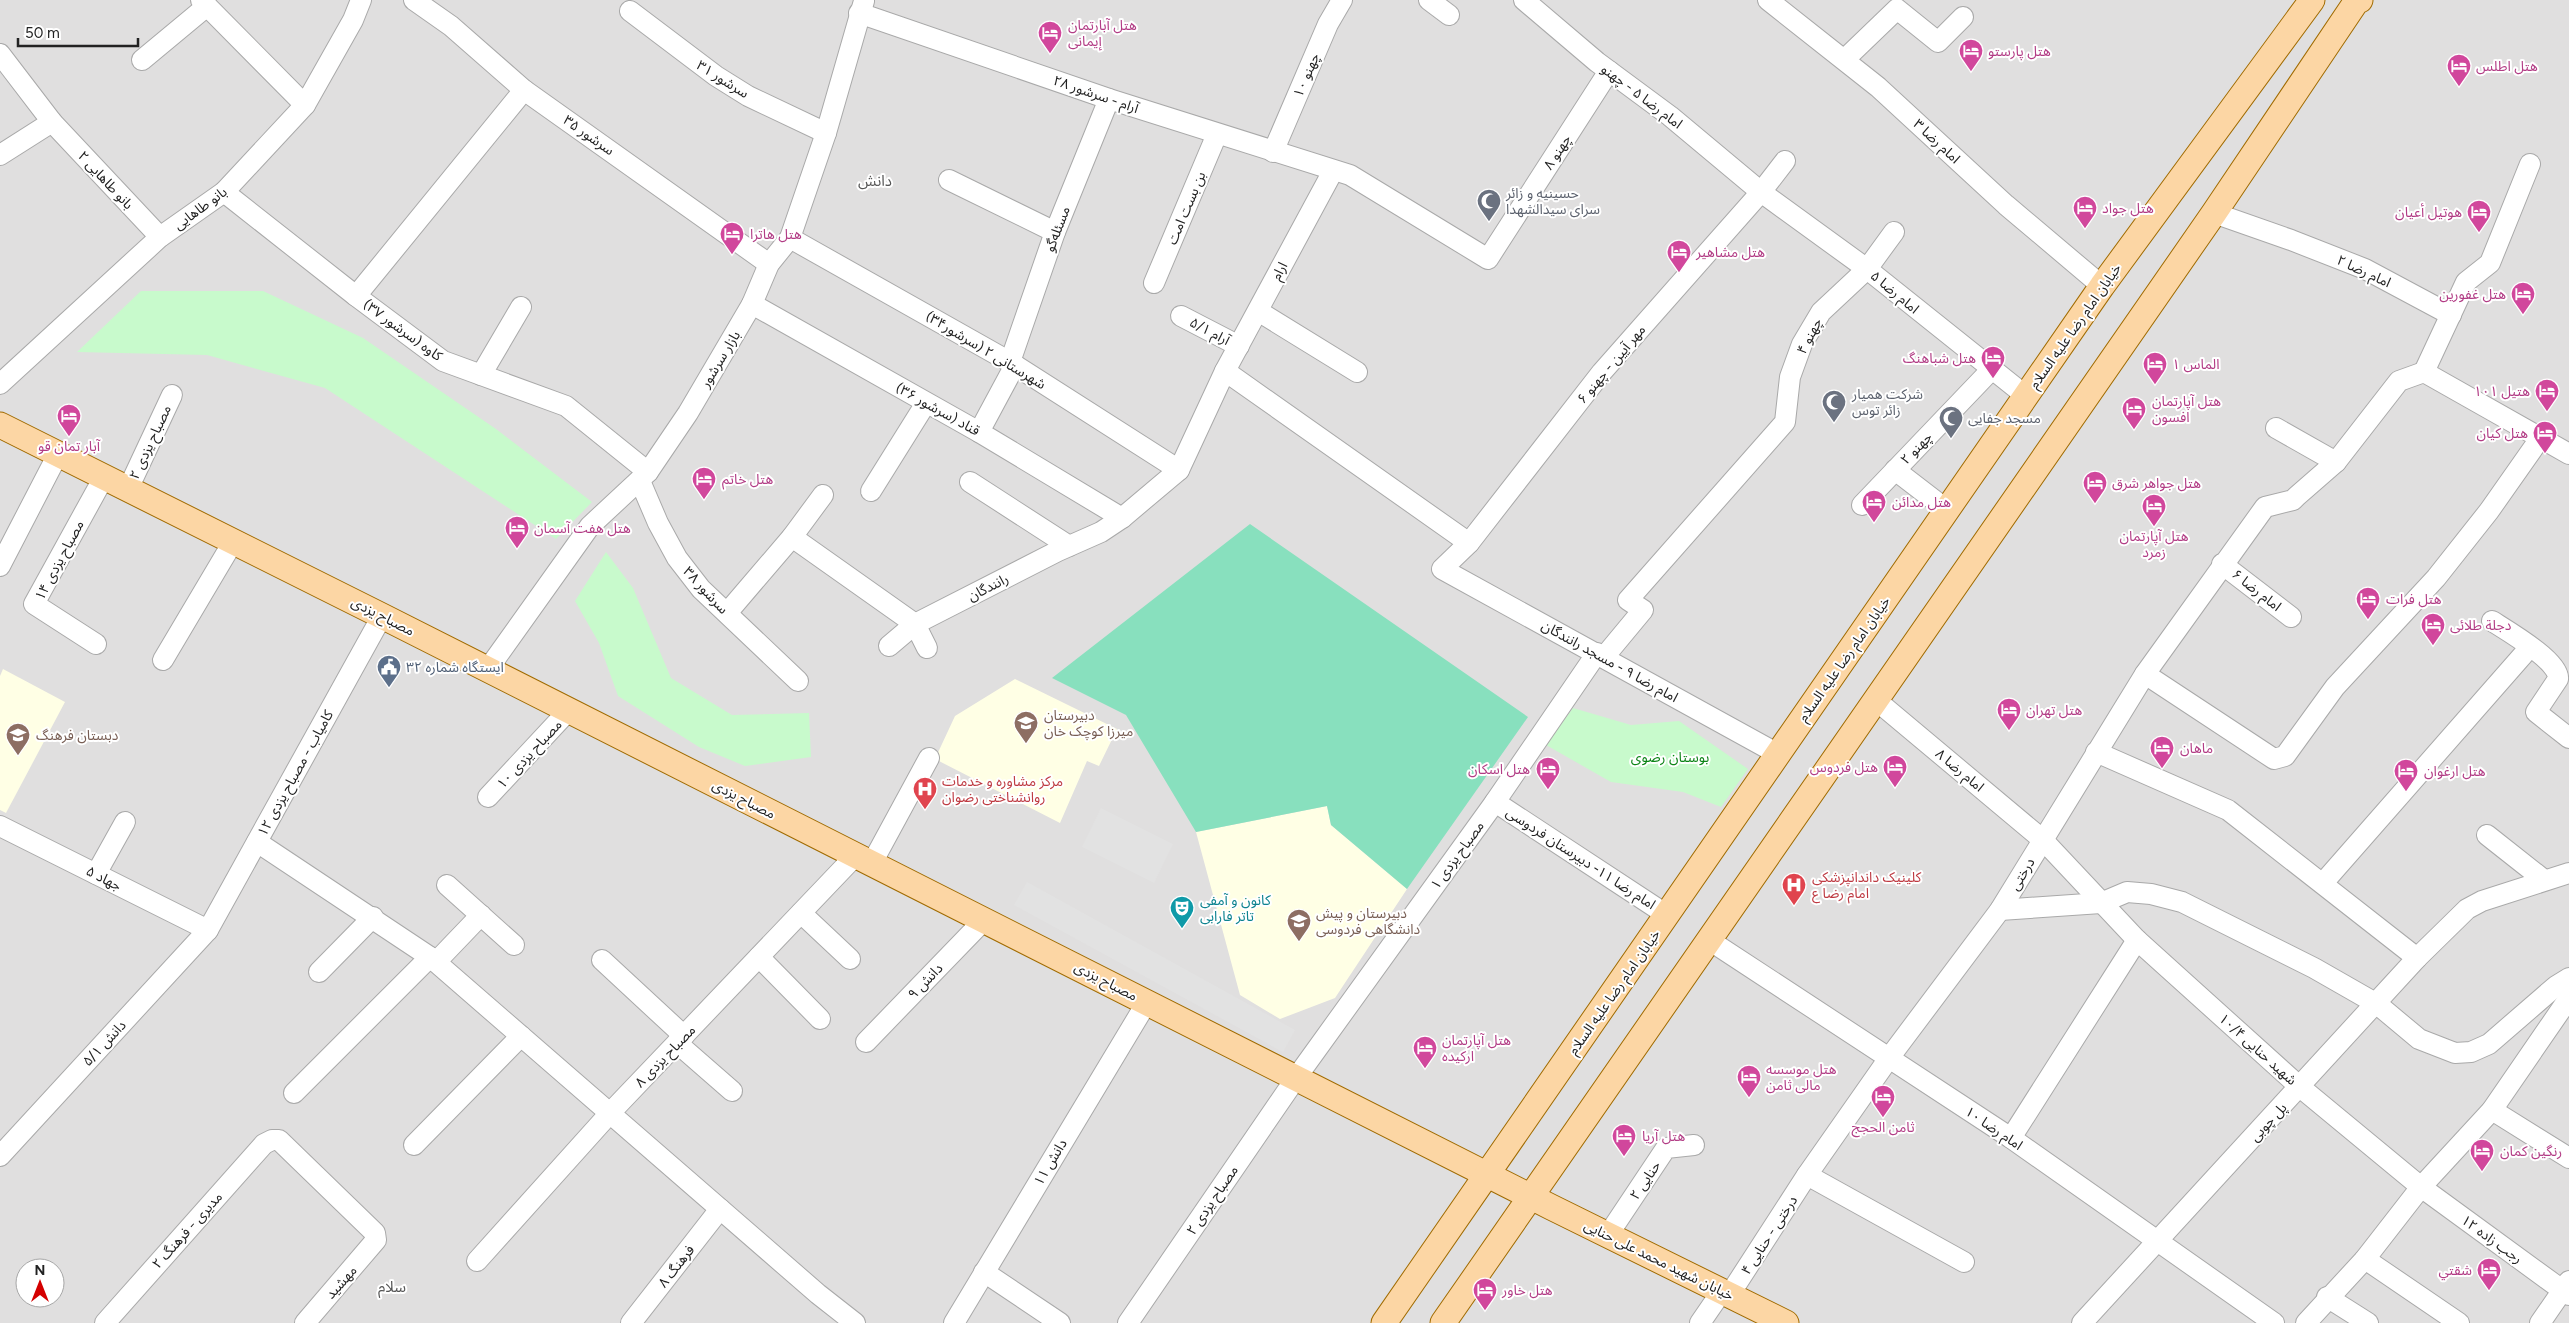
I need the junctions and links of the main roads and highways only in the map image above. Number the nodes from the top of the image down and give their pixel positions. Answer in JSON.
{"nodes":[{"id":1,"x":2312,"y":0,"type":"edge"},
{"id":2,"x":2358,"y":1,"type":"edge"},
{"id":3,"x":0,"y":426,"type":"edge"},
{"id":4,"x":1487,"y":1174,"type":"junction"},
{"id":5,"x":1532,"y":1197,"type":"junction"},
{"id":6,"x":1384,"y":1323,"type":"edge"},
{"id":7,"x":1443,"y":1323,"type":"edge"},
{"id":8,"x":1786,"y":1323,"type":"edge"}],
"edges":[{"from":1,"to":4,"type":"main road","name":"خیابان امام رضا علیه السلام"},
{"from":2,"to":5,"type":"main road"},
{"from":3,"to":4,"type":"main road","name":"مصباح یزدی"},
{"from":4,"to":5,"type":"main road","name":"خیابان شهید محمد علی حنایی"},
{"from":4,"to":6,"type":"main road","name":"خیابان امام رضا علیه السلام"},
{"from":5,"to":7,"type":"main road"},
{"from":5,"to":8,"type":"main road","name":"خیابان شهید محمد علی حنایی"}]}
